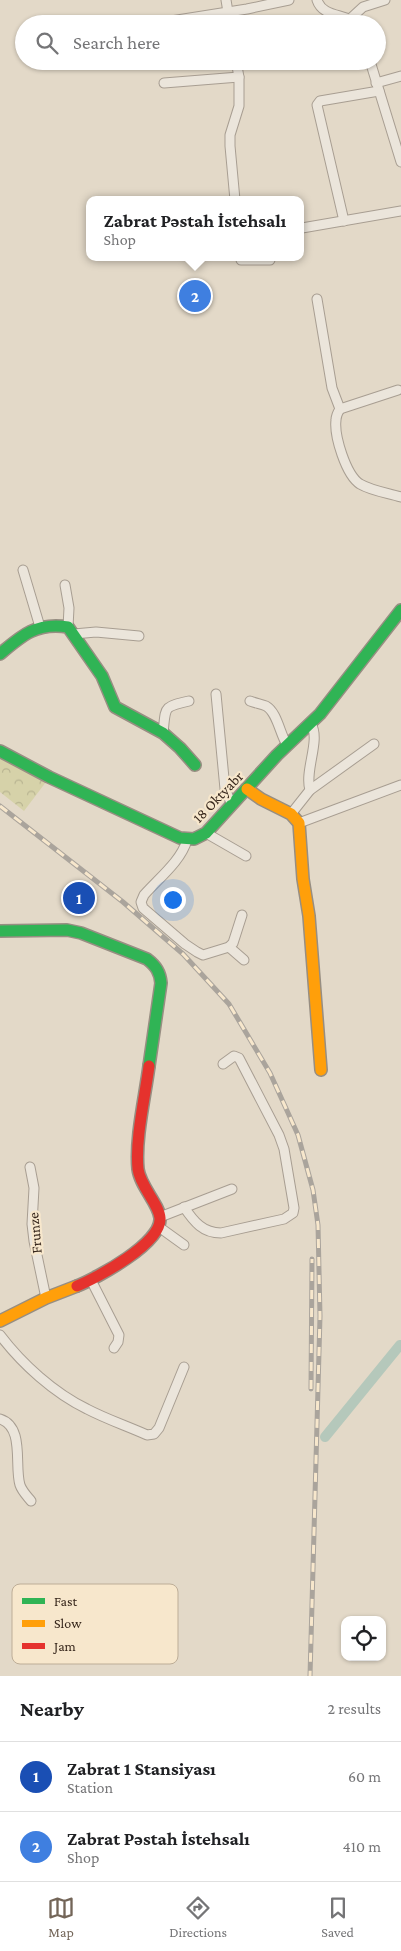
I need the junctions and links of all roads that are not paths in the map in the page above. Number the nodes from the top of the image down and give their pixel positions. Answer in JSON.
{"nodes":[{"id":1,"x":226,"y":0,"type":"edge"},
{"id":2,"x":289,"y":0,"type":"edge"},
{"id":3,"x":317,"y":0,"type":"edge"},
{"id":4,"x":385,"y":0,"type":"edge"},
{"id":5,"x":228,"y":12,"type":"junction"},
{"id":6,"x":209,"y":15,"type":"edge"},
{"id":7,"x":228,"y":15,"type":"edge"},
{"id":8,"x":335,"y":15,"type":"edge"},
{"id":9,"x":358,"y":15,"type":"edge"},
{"id":10,"x":238,"y":70,"type":"edge"},
{"id":11,"x":373,"y":70,"type":"edge"},
{"id":12,"x":401,"y":76,"type":"edge"},
{"id":13,"x":239,"y":77,"type":"junction"},
{"id":14,"x":164,"y":84,"type":"dead end"},
{"id":15,"x":378,"y":87,"type":"junction"},
{"id":16,"x":400,"y":156,"type":"edge"},
{"id":17,"x":235,"y":196,"type":"edge"},
{"id":18,"x":401,"y":211,"type":"edge"},
{"id":19,"x":344,"y":221,"type":"junction"},
{"id":20,"x":304,"y":228,"type":"edge"},
{"id":21,"x":317,"y":299,"type":"dead end"},
{"id":22,"x":398,"y":390,"type":"dead end"},
{"id":23,"x":340,"y":409,"type":"junction"},
{"id":24,"x":401,"y":497,"type":"edge"},
{"id":25,"x":23,"y":570,"type":"dead end"},
{"id":26,"x":65,"y":585,"type":"dead end"},
{"id":27,"x":401,"y":610,"type":"edge"},
{"id":28,"x":40,"y":627,"type":"junction"},
{"id":29,"x":71,"y":631,"type":"junction"},
{"id":30,"x":139,"y":636,"type":"dead end"},
{"id":31,"x":0,"y":654,"type":"edge"},
{"id":32,"x":216,"y":694,"type":"dead end"},
{"id":33,"x":188,"y":700,"type":"dead end"},
{"id":34,"x":250,"y":701,"type":"dead end"},
{"id":35,"x":311,"y":724,"type":"junction"},
{"id":36,"x":163,"y":733,"type":"junction"},
{"id":37,"x":374,"y":744,"type":"dead end"},
{"id":38,"x":287,"y":745,"type":"junction"},
{"id":39,"x":0,"y":751,"type":"edge"},
{"id":40,"x":195,"y":765,"type":"dead end"},
{"id":41,"x":401,"y":785,"type":"edge"},
{"id":42,"x":247,"y":789,"type":"junction"},
{"id":43,"x":310,"y":790,"type":"junction"},
{"id":44,"x":232,"y":806,"type":"junction"},
{"id":45,"x":294,"y":818,"type":"junction"},
{"id":46,"x":206,"y":833,"type":"junction"},
{"id":47,"x":187,"y":840,"type":"junction"},
{"id":48,"x":246,"y":856,"type":"dead end"},
{"id":49,"x":242,"y":916,"type":"dead end"},
{"id":50,"x":0,"y":931,"type":"edge"},
{"id":51,"x":228,"y":947,"type":"junction"},
{"id":52,"x":244,"y":960,"type":"dead end"},
{"id":53,"x":223,"y":1064,"type":"dead end"},
{"id":54,"x":321,"y":1070,"type":"dead end"},
{"id":55,"x":30,"y":1167,"type":"dead end"},
{"id":56,"x":232,"y":1189,"type":"dead end"},
{"id":57,"x":184,"y":1207,"type":"junction"},
{"id":58,"x":160,"y":1222,"type":"junction"},
{"id":59,"x":184,"y":1245,"type":"dead end"},
{"id":60,"x":92,"y":1280,"type":"junction"},
{"id":61,"x":46,"y":1298,"type":"junction"},
{"id":62,"x":0,"y":1321,"type":"edge"},
{"id":63,"x":0,"y":1335,"type":"edge"},
{"id":64,"x":114,"y":1348,"type":"dead end"},
{"id":65,"x":184,"y":1367,"type":"dead end"},
{"id":66,"x":0,"y":1419,"type":"edge"},
{"id":67,"x":31,"y":1501,"type":"dead end"}],
"edges":[{"from":1,"to":5,"type":"street"},
{"from":2,"to":5,"type":"street"},
{"from":3,"to":8,"type":"street"},
{"from":4,"to":9,"type":"street"},
{"from":5,"to":6,"type":"street"},
{"from":5,"to":7,"type":"street"},
{"from":10,"to":13,"type":"street"},
{"from":11,"to":15,"type":"street"},
{"from":12,"to":15,"type":"street"},
{"from":13,"to":14,"type":"street"},
{"from":13,"to":17,"type":"street"},
{"from":15,"to":16,"type":"street"},
{"from":15,"to":19,"type":"street"},
{"from":18,"to":19,"type":"street"},
{"from":19,"to":20,"type":"street"},
{"from":21,"to":23,"type":"street"},
{"from":22,"to":23,"type":"street"},
{"from":23,"to":24,"type":"street"},
{"from":25,"to":28,"type":"street"},
{"from":26,"to":29,"type":"street"},
{"from":27,"to":35,"type":"street","name":"18 Oktyabr"},
{"from":28,"to":29,"type":"street"},
{"from":28,"to":31,"type":"street"},
{"from":29,"to":30,"type":"street"},
{"from":29,"to":36,"type":"street"},
{"from":32,"to":44,"type":"street"},
{"from":33,"to":36,"type":"street"},
{"from":34,"to":38,"type":"street"},
{"from":35,"to":38,"type":"street","name":"18 Oktyabr"},
{"from":35,"to":43,"type":"street"},
{"from":36,"to":40,"type":"street"},
{"from":37,"to":43,"type":"street"},
{"from":38,"to":42,"type":"street","name":"18 Oktyabr"},
{"from":39,"to":47,"type":"street","name":"18 Oktyabr"},
{"from":41,"to":45,"type":"street"},
{"from":42,"to":44,"type":"street","name":"18 Oktyabr"},
{"from":42,"to":45,"type":"street"},
{"from":43,"to":45,"type":"street"},
{"from":44,"to":46,"type":"street","name":"18 Oktyabr"},
{"from":45,"to":54,"type":"street"},
{"from":46,"to":47,"type":"street","name":"18 Oktyabr"},
{"from":46,"to":48,"type":"street"},
{"from":47,"to":51,"type":"street"},
{"from":49,"to":51,"type":"street"},
{"from":50,"to":58,"type":"street"},
{"from":51,"to":52,"type":"street"},
{"from":53,"to":57,"type":"street"},
{"from":55,"to":61,"type":"street","name":"Frunze"},
{"from":56,"to":57,"type":"street"},
{"from":57,"to":58,"type":"street"},
{"from":58,"to":59,"type":"street"},
{"from":58,"to":60,"type":"street"},
{"from":60,"to":61,"type":"street"},
{"from":60,"to":64,"type":"street"},
{"from":61,"to":62,"type":"street"},
{"from":63,"to":65,"type":"street"},
{"from":66,"to":67,"type":"street"}]}
